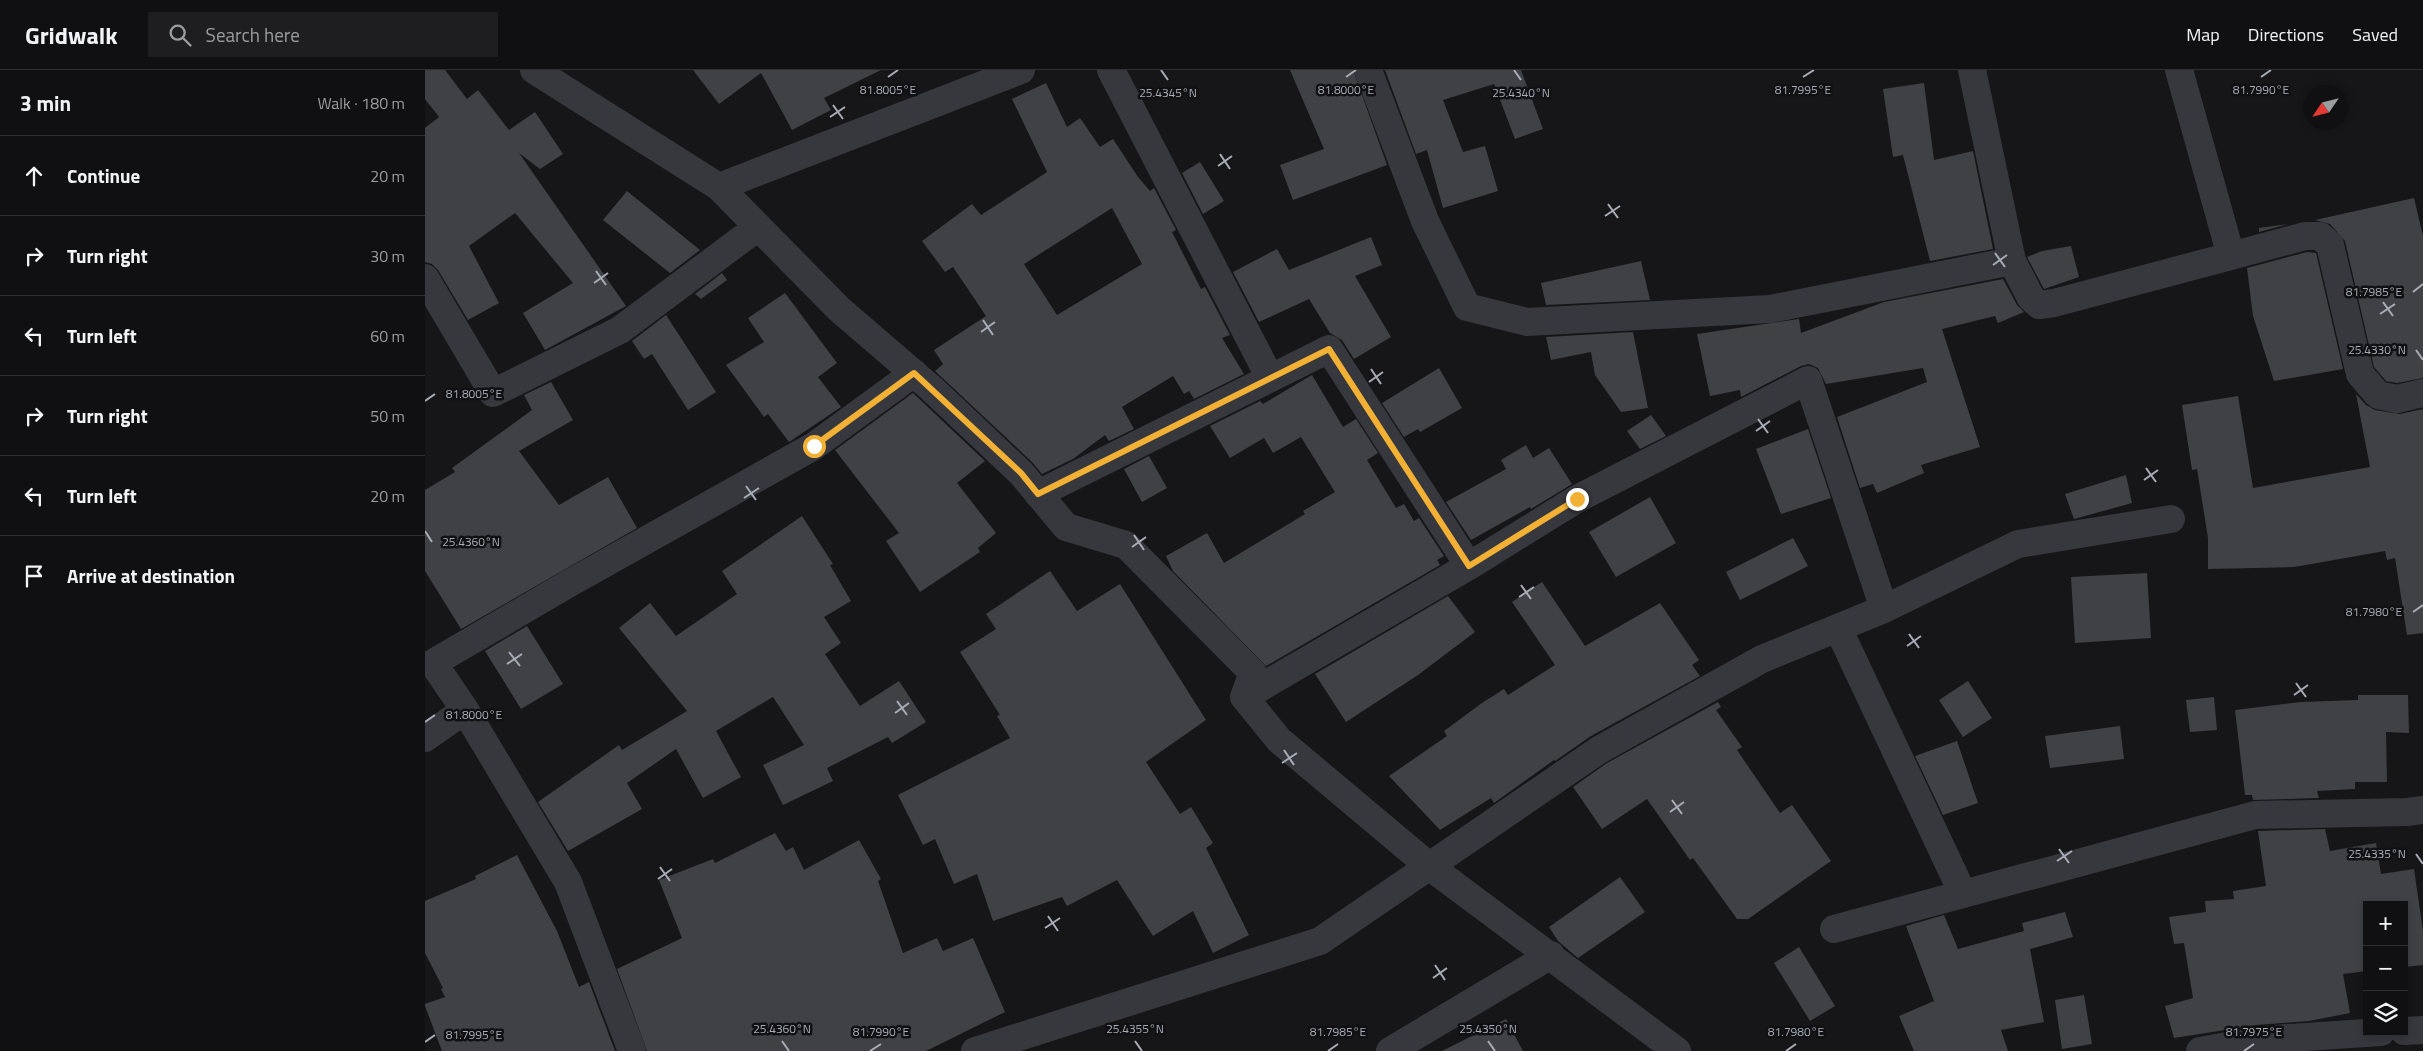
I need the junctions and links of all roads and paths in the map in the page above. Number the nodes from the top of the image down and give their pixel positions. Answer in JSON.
{"nodes":[{"id":1,"x":535,"y":70,"type":"edge"},
{"id":2,"x":1021,"y":70,"type":"edge"},
{"id":3,"x":1111,"y":70,"type":"edge"},
{"id":4,"x":1368,"y":70,"type":"edge"},
{"id":5,"x":1972,"y":70,"type":"edge"},
{"id":6,"x":2179,"y":70,"type":"edge"},
{"id":7,"x":719,"y":187,"type":"junction"},
{"id":8,"x":758,"y":227,"type":"junction"},
{"id":9,"x":2231,"y":256,"type":"junction"},
{"id":10,"x":2012,"y":261,"type":"junction"},
{"id":11,"x":425,"y":278,"type":"edge"},
{"id":12,"x":914,"y":373,"type":"junction"},
{"id":13,"x":1270,"y":378,"type":"junction"},
{"id":14,"x":2423,"y":393,"type":"edge"},
{"id":15,"x":1038,"y":494,"type":"junction"},
{"id":16,"x":2171,"y":519,"type":"dead end"},
{"id":17,"x":1469,"y":566,"type":"junction"},
{"id":18,"x":1884,"y":609,"type":"junction"},
{"id":19,"x":1837,"y":628,"type":"junction"},
{"id":20,"x":1244,"y":697,"type":"junction"},
{"id":21,"x":465,"y":710,"type":"junction"},
{"id":22,"x":425,"y":738,"type":"edge"},
{"id":23,"x":2423,"y":810,"type":"edge"},
{"id":24,"x":1429,"y":866,"type":"junction"},
{"id":25,"x":1963,"y":894,"type":"junction"},
{"id":26,"x":1834,"y":929,"type":"dead end"},
{"id":27,"x":1551,"y":955,"type":"junction"},
{"id":28,"x":2423,"y":1030,"type":"edge"},
{"id":29,"x":2408,"y":1031,"type":"edge"},
{"id":30,"x":2363,"y":1033,"type":"edge"},
{"id":31,"x":632,"y":1051,"type":"edge"},
{"id":32,"x":975,"y":1051,"type":"edge"},
{"id":33,"x":1390,"y":1051,"type":"edge"},
{"id":34,"x":1677,"y":1051,"type":"edge"},
{"id":35,"x":2200,"y":1051,"type":"edge"}],
"edges":[{"from":1,"to":7,"type":"street"},
{"from":2,"to":7,"type":"street"},
{"from":3,"to":13,"type":"street"},
{"from":4,"to":10,"type":"street"},
{"from":5,"to":10,"type":"street"},
{"from":6,"to":9,"type":"street"},
{"from":7,"to":8,"type":"street"},
{"from":8,"to":11,"type":"street"},
{"from":8,"to":12,"type":"street"},
{"from":9,"to":10,"type":"street"},
{"from":9,"to":14,"type":"street"},
{"from":12,"to":15,"type":"street"},
{"from":12,"to":21,"type":"street"},
{"from":13,"to":15,"type":"street"},
{"from":13,"to":17,"type":"street"},
{"from":15,"to":20,"type":"street"},
{"from":16,"to":18,"type":"street"},
{"from":17,"to":18,"type":"street"},
{"from":17,"to":20,"type":"street"},
{"from":18,"to":19,"type":"street"},
{"from":19,"to":24,"type":"street"},
{"from":19,"to":25,"type":"street"},
{"from":20,"to":24,"type":"street"},
{"from":21,"to":22,"type":"street"},
{"from":21,"to":31,"type":"street"},
{"from":23,"to":25,"type":"street"},
{"from":24,"to":27,"type":"street"},
{"from":24,"to":32,"type":"street"},
{"from":25,"to":26,"type":"street"},
{"from":27,"to":33,"type":"street"},
{"from":27,"to":34,"type":"street"},
{"from":28,"to":29,"type":"street"},
{"from":30,"to":35,"type":"street"}]}
